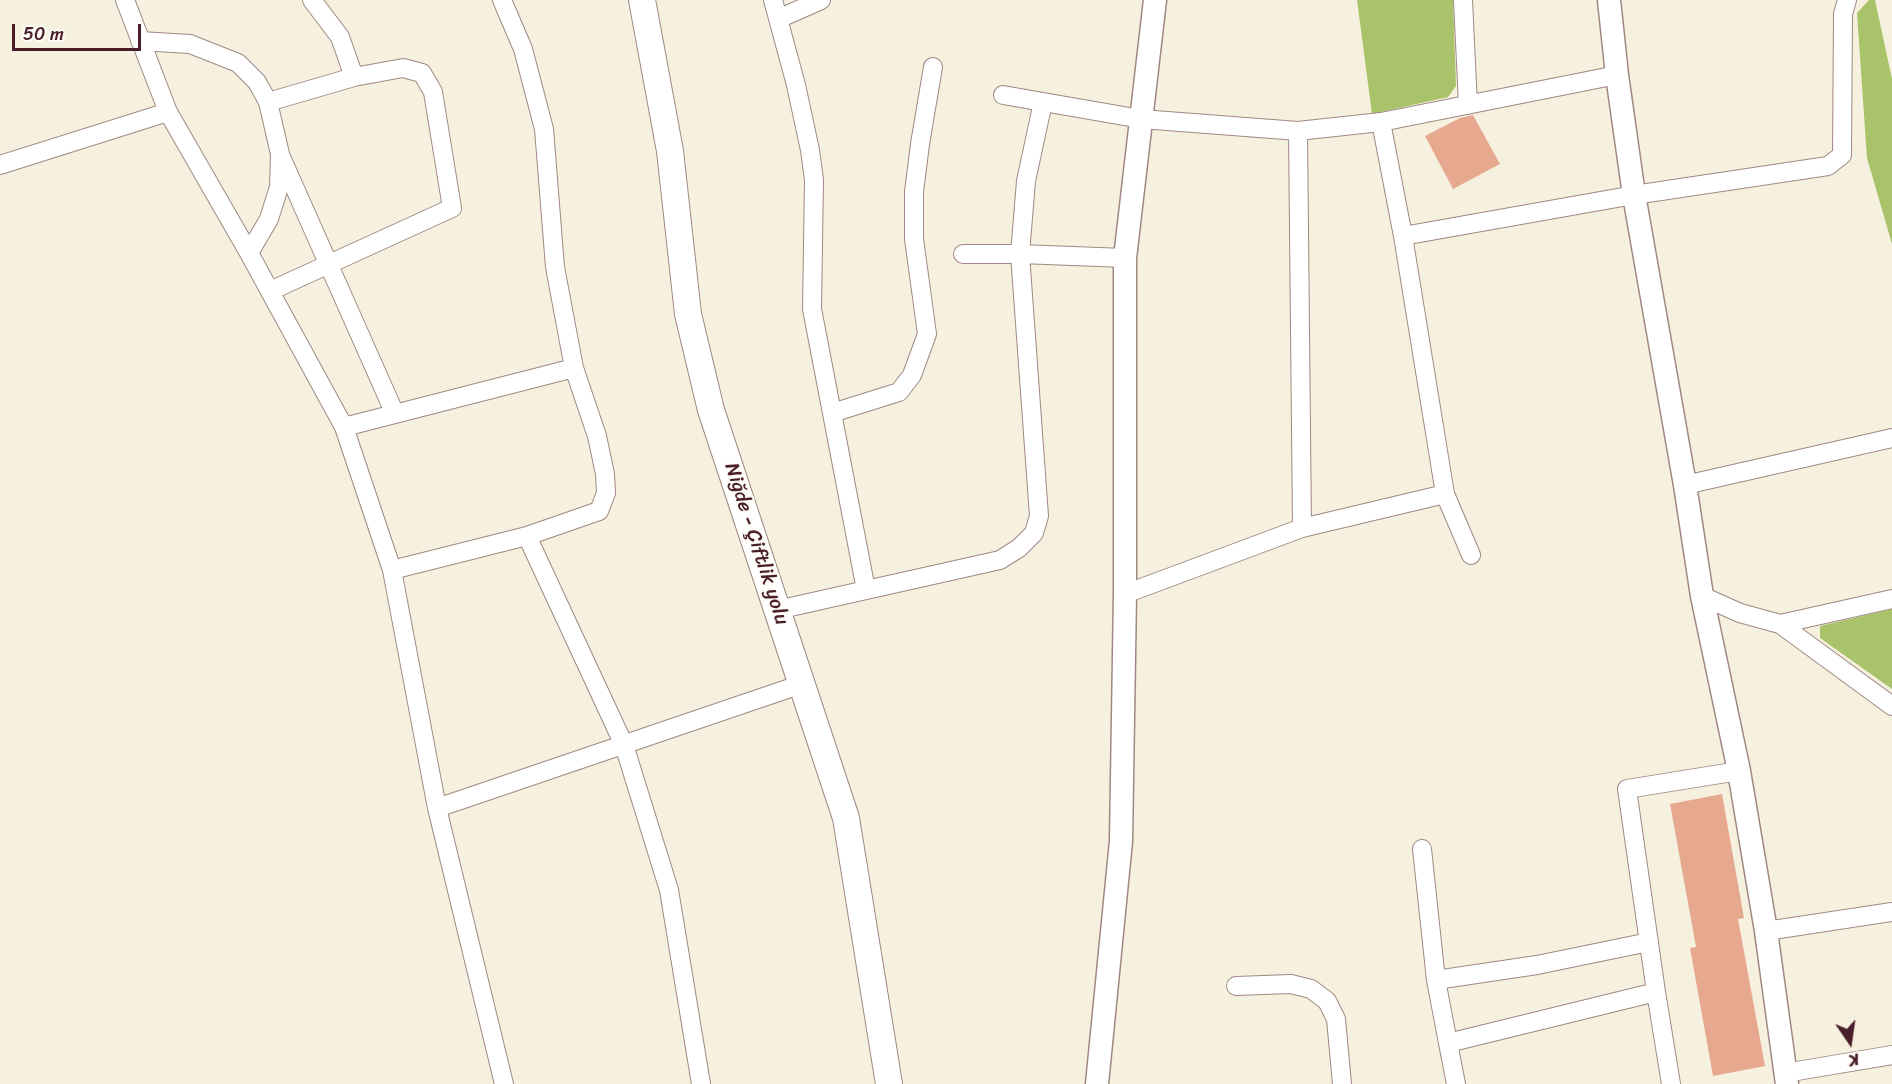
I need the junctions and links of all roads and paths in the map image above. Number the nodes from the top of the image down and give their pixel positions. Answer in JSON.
{"nodes":[{"id":1,"x":124,"y":0,"type":"edge"},
{"id":2,"x":312,"y":0,"type":"edge"},
{"id":3,"x":502,"y":0,"type":"edge"},
{"id":4,"x":642,"y":0,"type":"edge"},
{"id":5,"x":773,"y":0,"type":"edge"},
{"id":6,"x":821,"y":0,"type":"edge"},
{"id":7,"x":1155,"y":0,"type":"edge"},
{"id":8,"x":1463,"y":0,"type":"edge"},
{"id":9,"x":1610,"y":0,"type":"edge"},
{"id":10,"x":1847,"y":0,"type":"edge"},
{"id":11,"x":778,"y":19,"type":"junction"},
{"id":12,"x":140,"y":41,"type":"junction"},
{"id":13,"x":933,"y":67,"type":"dead end"},
{"id":14,"x":1617,"y":75,"type":"junction"},
{"id":15,"x":354,"y":77,"type":"junction"},
{"id":16,"x":1003,"y":95,"type":"dead end"},
{"id":17,"x":268,"y":102,"type":"junction"},
{"id":18,"x":1042,"y":102,"type":"junction"},
{"id":19,"x":1468,"y":105,"type":"junction"},
{"id":20,"x":168,"y":112,"type":"junction"},
{"id":21,"x":1141,"y":119,"type":"junction"},
{"id":22,"x":1381,"y":122,"type":"junction"},
{"id":23,"x":1298,"y":131,"type":"junction"},
{"id":24,"x":280,"y":154,"type":"junction"},
{"id":25,"x":0,"y":165,"type":"edge"},
{"id":26,"x":1634,"y":195,"type":"junction"},
{"id":27,"x":1403,"y":236,"type":"junction"},
{"id":28,"x":249,"y":253,"type":"junction"},
{"id":29,"x":963,"y":254,"type":"dead end"},
{"id":30,"x":1020,"y":254,"type":"junction"},
{"id":31,"x":1125,"y":258,"type":"junction"},
{"id":32,"x":329,"y":265,"type":"junction"},
{"id":33,"x":270,"y":291,"type":"junction"},
{"id":34,"x":574,"y":368,"type":"junction"},
{"id":35,"x":832,"y":413,"type":"junction"},
{"id":36,"x":395,"y":414,"type":"junction"},
{"id":37,"x":344,"y":427,"type":"junction"},
{"id":38,"x":1892,"y":438,"type":"edge"},
{"id":39,"x":1685,"y":485,"type":"junction"},
{"id":40,"x":1445,"y":494,"type":"junction"},
{"id":41,"x":1302,"y":528,"type":"junction"},
{"id":42,"x":527,"y":536,"type":"junction"},
{"id":43,"x":1471,"y":555,"type":"dead end"},
{"id":44,"x":392,"y":570,"type":"junction"},
{"id":45,"x":866,"y":590,"type":"junction"},
{"id":46,"x":1125,"y":594,"type":"junction"},
{"id":47,"x":1702,"y":596,"type":"junction"},
{"id":48,"x":1892,"y":599,"type":"edge"},
{"id":49,"x":777,"y":610,"type":"junction"},
{"id":50,"x":1780,"y":624,"type":"junction"},
{"id":51,"x":802,"y":684,"type":"junction"},
{"id":52,"x":1892,"y":706,"type":"edge"},
{"id":53,"x":624,"y":745,"type":"junction"},
{"id":54,"x":1739,"y":771,"type":"junction"},
{"id":55,"x":436,"y":808,"type":"junction"},
{"id":56,"x":1422,"y":849,"type":"dead end"},
{"id":57,"x":1892,"y":912,"type":"edge"},
{"id":58,"x":1766,"y":932,"type":"junction"},
{"id":59,"x":1649,"y":942,"type":"junction"},
{"id":60,"x":1436,"y":980,"type":"junction"},
{"id":61,"x":1236,"y":986,"type":"dead end"},
{"id":62,"x":1656,"y":992,"type":"junction"},
{"id":63,"x":1448,"y":1043,"type":"junction"},
{"id":64,"x":1892,"y":1055,"type":"edge"},
{"id":65,"x":1786,"y":1078,"type":"edge"},
{"id":66,"x":504,"y":1084,"type":"edge"},
{"id":67,"x":701,"y":1084,"type":"edge"},
{"id":68,"x":888,"y":1084,"type":"edge"},
{"id":69,"x":1097,"y":1084,"type":"edge"},
{"id":70,"x":1342,"y":1084,"type":"edge"},
{"id":71,"x":1456,"y":1084,"type":"edge"},
{"id":72,"x":1671,"y":1084,"type":"edge"}],
"edges":[{"from":1,"to":12,"type":"street"},
{"from":2,"to":15,"type":"street"},
{"from":3,"to":34,"type":"street"},
{"from":4,"to":49,"type":"main road","name":"Niğde - Çiftlik yolu"},
{"from":5,"to":11,"type":"street"},
{"from":6,"to":11,"type":"street"},
{"from":7,"to":21,"type":"street"},
{"from":8,"to":19,"type":"street"},
{"from":9,"to":14,"type":"street"},
{"from":10,"to":26,"type":"street"},
{"from":11,"to":35,"type":"street"},
{"from":12,"to":17,"type":"street"},
{"from":12,"to":20,"type":"street"},
{"from":13,"to":35,"type":"street"},
{"from":14,"to":19,"type":"street"},
{"from":14,"to":26,"type":"street"},
{"from":15,"to":17,"type":"street"},
{"from":15,"to":32,"type":"street"},
{"from":16,"to":18,"type":"street"},
{"from":17,"to":24,"type":"street"},
{"from":18,"to":21,"type":"street"},
{"from":18,"to":30,"type":"street"},
{"from":19,"to":22,"type":"street"},
{"from":20,"to":25,"type":"street"},
{"from":20,"to":28,"type":"street"},
{"from":21,"to":23,"type":"street"},
{"from":21,"to":31,"type":"street"},
{"from":22,"to":23,"type":"street"},
{"from":22,"to":27,"type":"street"},
{"from":23,"to":41,"type":"street"},
{"from":24,"to":28,"type":"street"},
{"from":24,"to":32,"type":"street"},
{"from":26,"to":27,"type":"street"},
{"from":26,"to":39,"type":"street"},
{"from":27,"to":40,"type":"street"},
{"from":28,"to":33,"type":"street"},
{"from":29,"to":30,"type":"street"},
{"from":30,"to":31,"type":"street"},
{"from":30,"to":45,"type":"street"},
{"from":31,"to":46,"type":"street"},
{"from":32,"to":33,"type":"street"},
{"from":32,"to":36,"type":"street"},
{"from":33,"to":37,"type":"street"},
{"from":34,"to":36,"type":"street"},
{"from":34,"to":42,"type":"street"},
{"from":35,"to":45,"type":"street"},
{"from":36,"to":37,"type":"street"},
{"from":37,"to":44,"type":"street"},
{"from":38,"to":39,"type":"street"},
{"from":39,"to":47,"type":"street"},
{"from":40,"to":41,"type":"street"},
{"from":40,"to":43,"type":"street"},
{"from":41,"to":46,"type":"street"},
{"from":42,"to":44,"type":"street"},
{"from":42,"to":53,"type":"street"},
{"from":44,"to":55,"type":"street"},
{"from":45,"to":49,"type":"street"},
{"from":46,"to":69,"type":"street"},
{"from":47,"to":50,"type":"street"},
{"from":47,"to":54,"type":"street"},
{"from":48,"to":50,"type":"street"},
{"from":49,"to":51,"type":"main road","name":"Niğde - Çiftlik yolu"},
{"from":50,"to":52,"type":"street"},
{"from":51,"to":53,"type":"street"},
{"from":51,"to":68,"type":"main road","name":"Niğde - Çiftlik yolu"},
{"from":53,"to":55,"type":"street"},
{"from":53,"to":67,"type":"street"},
{"from":54,"to":58,"type":"street"},
{"from":54,"to":59,"type":"street"},
{"from":55,"to":66,"type":"street"},
{"from":56,"to":60,"type":"street"},
{"from":57,"to":58,"type":"street"},
{"from":58,"to":65,"type":"street"},
{"from":59,"to":60,"type":"street"},
{"from":59,"to":62,"type":"street"},
{"from":60,"to":63,"type":"street"},
{"from":61,"to":70,"type":"street"},
{"from":62,"to":63,"type":"street"},
{"from":62,"to":72,"type":"street"},
{"from":63,"to":71,"type":"street"},
{"from":64,"to":65,"type":"street"}]}
